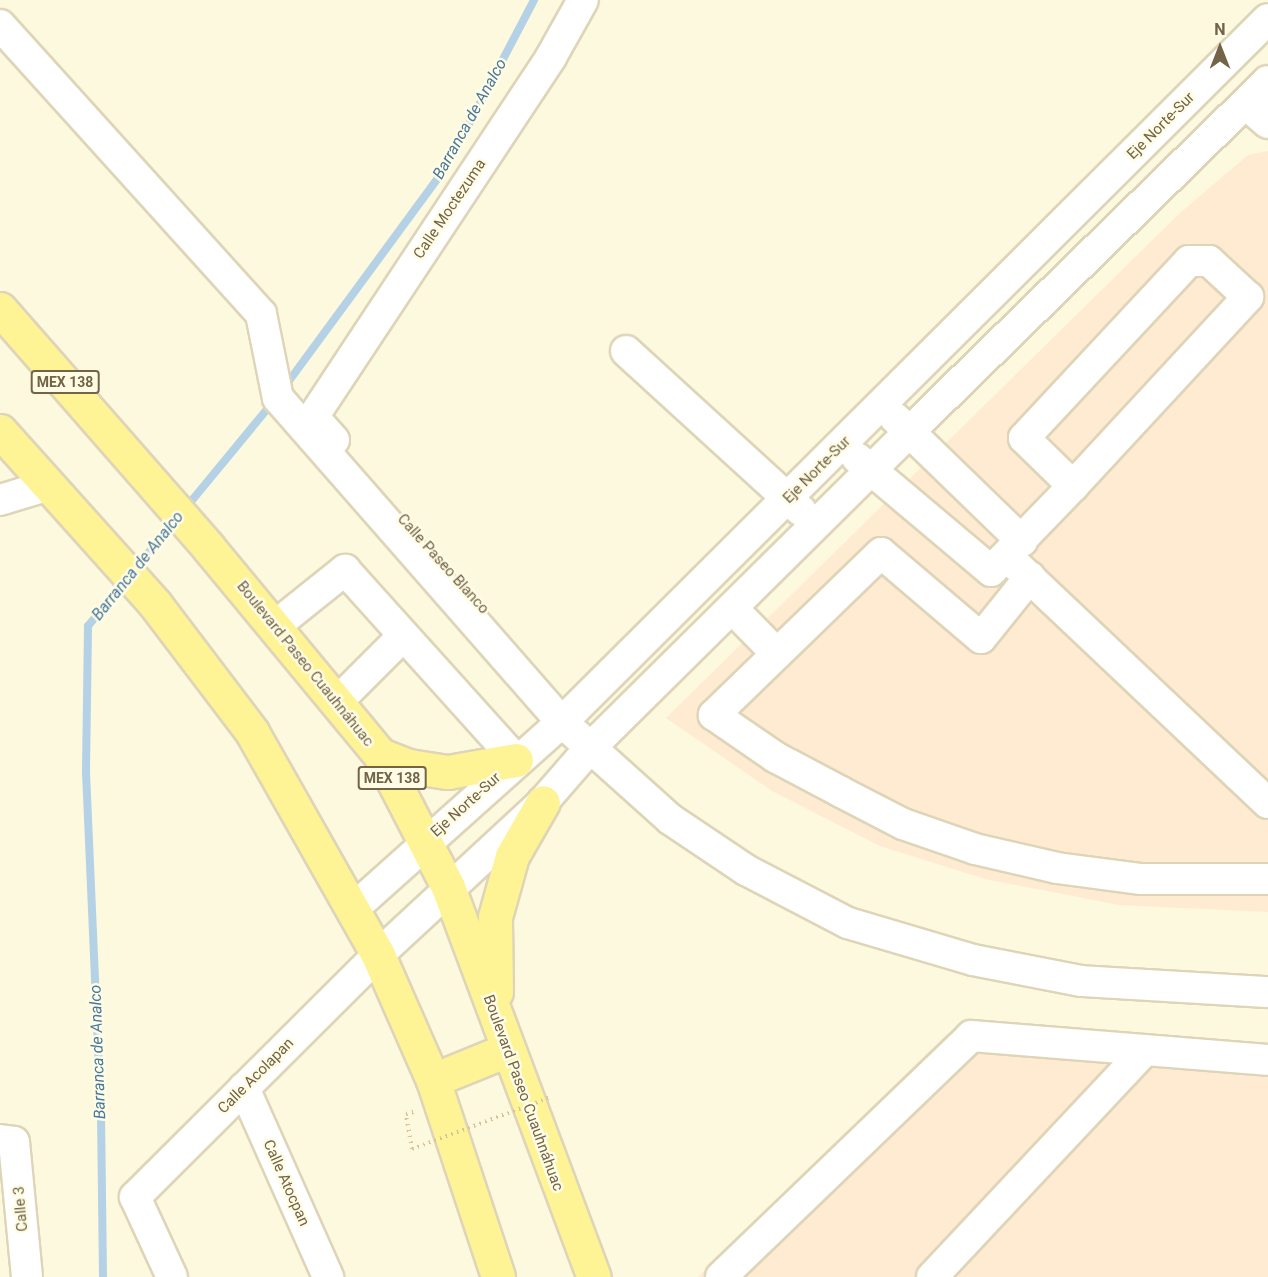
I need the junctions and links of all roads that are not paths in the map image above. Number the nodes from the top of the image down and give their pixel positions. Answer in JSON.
{"nodes":[{"id":1,"x":583,"y":0,"type":"edge"},
{"id":2,"x":1268,"y":19,"type":"edge"},
{"id":3,"x":0,"y":25,"type":"edge"},
{"id":4,"x":1268,"y":81,"type":"edge"},
{"id":5,"x":1246,"y":104,"type":"junction"},
{"id":6,"x":1268,"y":123,"type":"edge"},
{"id":7,"x":0,"y":309,"type":"edge"},
{"id":8,"x":626,"y":351,"type":"dead end"},
{"id":9,"x":882,"y":405,"type":"junction"},
{"id":10,"x":313,"y":417,"type":"joint"},
{"id":11,"x":0,"y":431,"type":"edge"},
{"id":12,"x":909,"y":432,"type":"junction"},
{"id":13,"x":842,"y":444,"type":"junction"},
{"id":14,"x":871,"y":470,"type":"junction"},
{"id":15,"x":1074,"y":486,"type":"junction"},
{"id":16,"x":58,"y":494,"type":"junction"},
{"id":17,"x":787,"y":499,"type":"junction"},
{"id":18,"x":0,"y":500,"type":"edge"},
{"id":19,"x":817,"y":524,"type":"junction"},
{"id":20,"x":1007,"y":556,"type":"junction"},
{"id":21,"x":1030,"y":577,"type":"junction"},
{"id":22,"x":732,"y":608,"type":"junction"},
{"id":23,"x":275,"y":626,"type":"junction"},
{"id":24,"x":402,"y":638,"type":"junction"},
{"id":25,"x":777,"y":654,"type":"junction"},
{"id":26,"x":336,"y":703,"type":"junction"},
{"id":27,"x":567,"y":716,"type":"junction"},
{"id":28,"x":589,"y":749,"type":"junction"},
{"id":29,"x":380,"y":755,"type":"junction"},
{"id":30,"x":516,"y":760,"type":"junction"},
{"id":31,"x":543,"y":802,"type":"junction"},
{"id":32,"x":1268,"y":802,"type":"edge"},
{"id":33,"x":427,"y":841,"type":"junction"},
{"id":34,"x":1268,"y":879,"type":"edge"},
{"id":35,"x":448,"y":887,"type":"junction"},
{"id":36,"x":354,"y":908,"type":"junction"},
{"id":37,"x":378,"y":956,"type":"junction"},
{"id":38,"x":1268,"y":992,"type":"edge"},
{"id":39,"x":507,"y":1050,"type":"junction"},
{"id":40,"x":1145,"y":1050,"type":"junction"},
{"id":41,"x":1268,"y":1060,"type":"edge"},
{"id":42,"x":433,"y":1080,"type":"junction"},
{"id":43,"x":244,"y":1088,"type":"junction"},
{"id":44,"x":7,"y":1141,"type":"edge"},
{"id":45,"x":27,"y":1277,"type":"edge"},
{"id":46,"x":172,"y":1277,"type":"edge"},
{"id":47,"x":328,"y":1277,"type":"edge"},
{"id":48,"x":498,"y":1277,"type":"edge"},
{"id":49,"x":594,"y":1277,"type":"edge"},
{"id":50,"x":722,"y":1277,"type":"edge"},
{"id":51,"x":932,"y":1277,"type":"edge"}],
"edges":[{"from":1,"to":10,"type":"street","name":"Calle Moctezuma"},
{"from":2,"to":9,"type":"street","name":"Eje Norte-Sur"},
{"from":3,"to":27,"type":"street"},
{"from":4,"to":5,"type":"street"},
{"from":5,"to":6,"type":"street"},
{"from":5,"to":12,"type":"street"},
{"from":7,"to":23,"type":"main road","name":"Boulevard Paseo Cuauhnáhuac","number":"MEX 138"},
{"from":8,"to":17,"type":"street"},
{"from":9,"to":12,"type":"street"},
{"from":9,"to":13,"type":"street","name":"Eje Norte-Sur"},
{"from":10,"to":27,"type":"street","name":"Calle Paseo Blanco"},
{"from":11,"to":16,"type":"main road"},
{"from":12,"to":14,"type":"street"},
{"from":12,"to":20,"type":"street"},
{"from":13,"to":14,"type":"street"},
{"from":13,"to":17,"type":"street","name":"Eje Norte-Sur"},
{"from":14,"to":19,"type":"street"},
{"from":14,"to":20,"type":"street"},
{"from":15,"to":15,"type":"street"},
{"from":15,"to":20,"type":"street"},
{"from":16,"to":18,"type":"street"},
{"from":16,"to":36,"type":"main road"},
{"from":17,"to":19,"type":"street"},
{"from":17,"to":27,"type":"street","name":"Eje Norte-Sur"},
{"from":19,"to":22,"type":"street"},
{"from":20,"to":21,"type":"street"},
{"from":21,"to":25,"type":"street"},
{"from":21,"to":32,"type":"street"},
{"from":22,"to":25,"type":"street"},
{"from":22,"to":28,"type":"street"},
{"from":23,"to":24,"type":"street"},
{"from":23,"to":26,"type":"main road","name":"Boulevard Paseo Cuauhnáhuac","number":"MEX 138"},
{"from":24,"to":26,"type":"street"},
{"from":24,"to":30,"type":"street"},
{"from":25,"to":34,"type":"street"},
{"from":26,"to":29,"type":"main road","name":"Boulevard Paseo Cuauhnáhuac","number":"MEX 138"},
{"from":27,"to":28,"type":"street"},
{"from":27,"to":30,"type":"street","name":"Eje Norte-Sur"},
{"from":28,"to":31,"type":"street"},
{"from":28,"to":38,"type":"street"},
{"from":29,"to":30,"type":"main road"},
{"from":29,"to":33,"type":"main road","name":"Boulevard Paseo Cuauhnáhuac","number":"MEX 138"},
{"from":30,"to":33,"type":"street","name":"Eje Norte-Sur"},
{"from":31,"to":35,"type":"street"},
{"from":31,"to":39,"type":"main road"},
{"from":33,"to":35,"type":"main road","name":"Boulevard Paseo Cuauhnáhuac","number":"MEX 138"},
{"from":33,"to":36,"type":"street","name":"Eje Norte-Sur"},
{"from":35,"to":37,"type":"street","name":"Calle Acolapan"},
{"from":35,"to":39,"type":"main road","name":"Boulevard Paseo Cuauhnáhuac","number":"MEX 138"},
{"from":36,"to":37,"type":"main road"},
{"from":37,"to":42,"type":"main road"},
{"from":37,"to":43,"type":"street","name":"Calle Acolapan"},
{"from":39,"to":42,"type":"main road"},
{"from":39,"to":49,"type":"main road","name":"Boulevard Paseo Cuauhnáhuac","number":"MEX 138"},
{"from":40,"to":41,"type":"street"},
{"from":40,"to":50,"type":"street"},
{"from":40,"to":51,"type":"street"},
{"from":42,"to":48,"type":"main road"},
{"from":43,"to":46,"type":"street","name":"Calle Acolapan"},
{"from":43,"to":47,"type":"street","name":"Calle Atocpan"},
{"from":44,"to":45,"type":"street","name":"Calle 3"}]}
